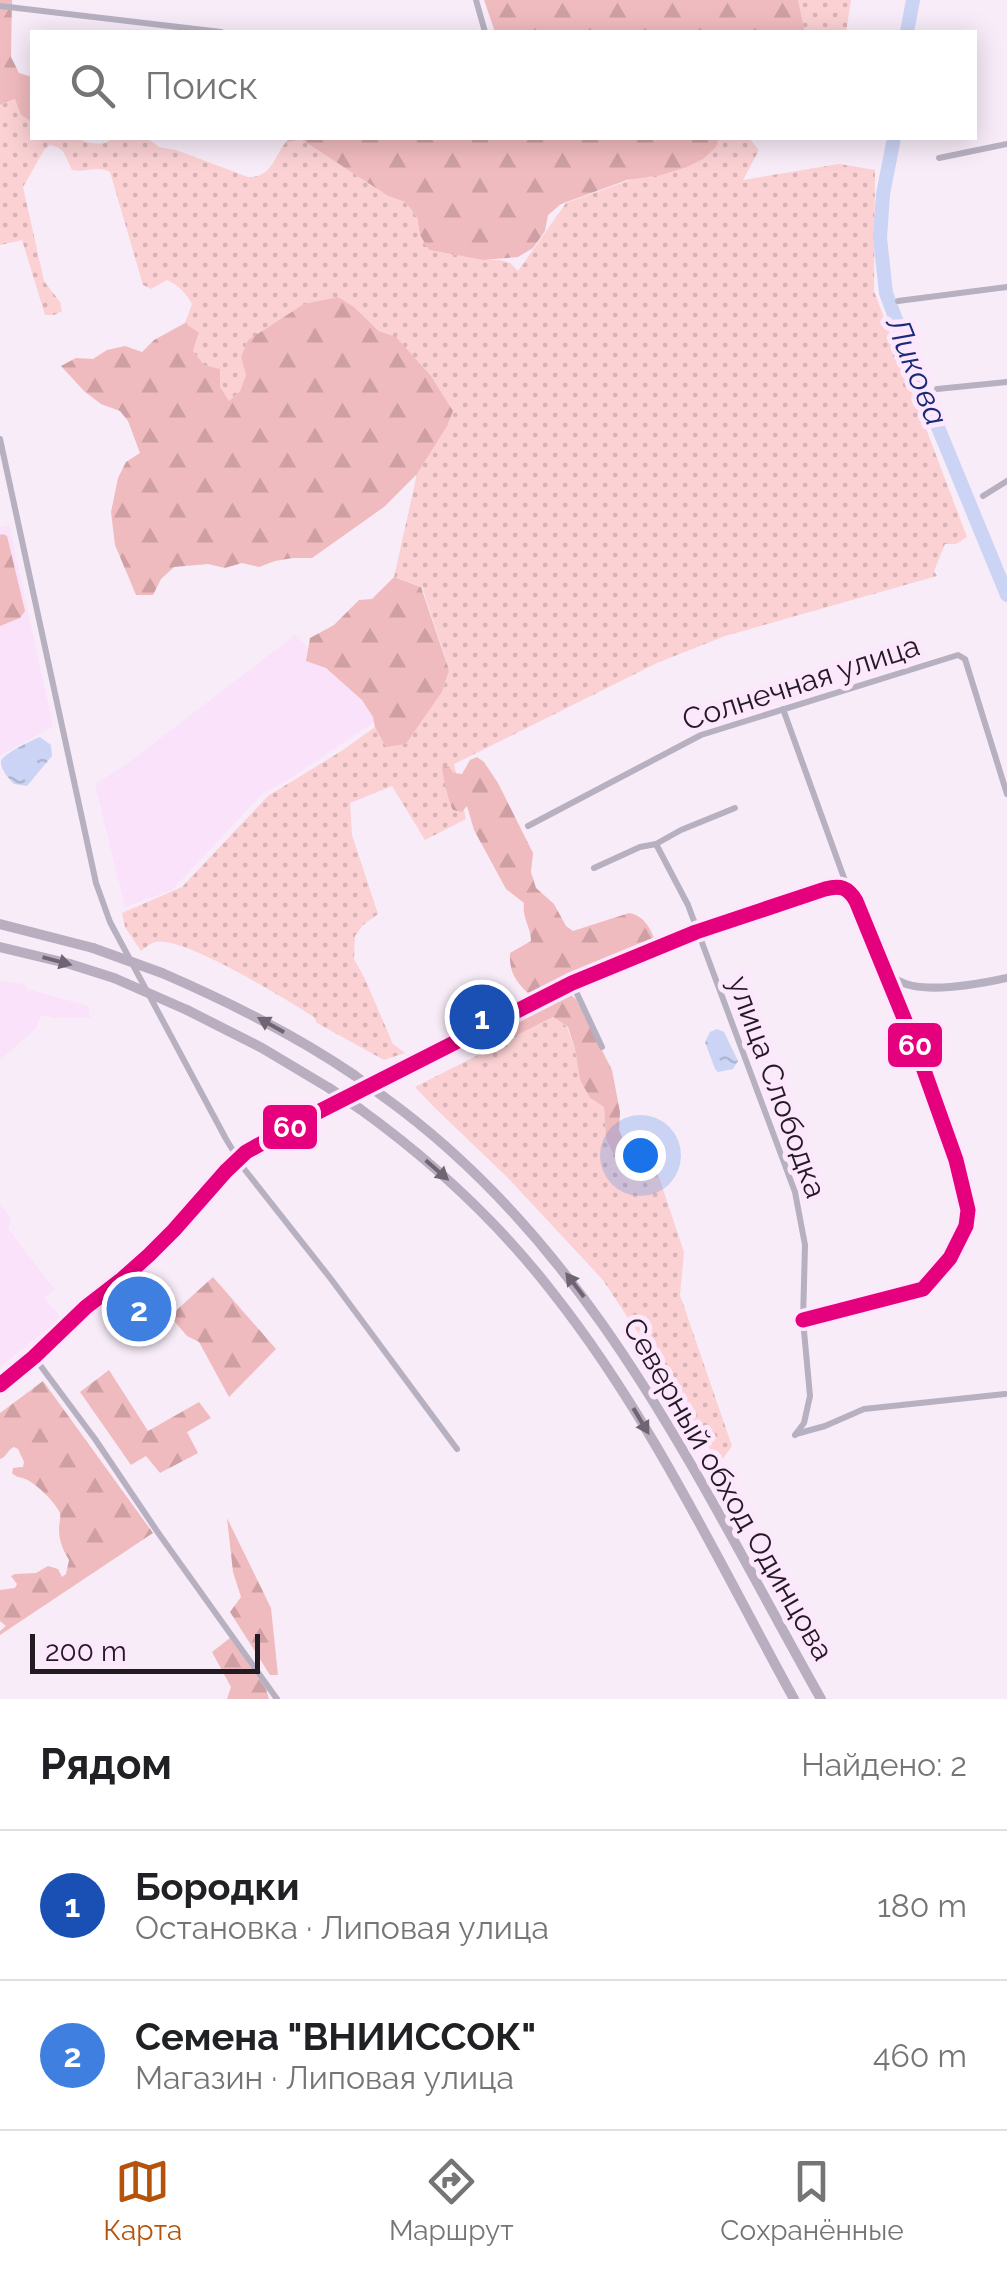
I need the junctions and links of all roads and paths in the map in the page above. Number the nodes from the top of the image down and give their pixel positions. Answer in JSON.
{"nodes":[{"id":1,"x":476,"y":0,"type":"edge"},
{"id":2,"x":0,"y":6,"type":"edge"},
{"id":3,"x":204,"y":30,"type":"edge"},
{"id":4,"x":484,"y":30,"type":"edge"},
{"id":5,"x":1007,"y":144,"type":"edge"},
{"id":6,"x":939,"y":158,"type":"dead end"},
{"id":7,"x":1007,"y":287,"type":"edge"},
{"id":8,"x":898,"y":300,"type":"dead end"},
{"id":9,"x":1007,"y":382,"type":"edge"},
{"id":10,"x":936,"y":389,"type":"dead end"},
{"id":11,"x":0,"y":439,"type":"edge"},
{"id":12,"x":1007,"y":481,"type":"edge"},
{"id":13,"x":983,"y":496,"type":"dead end"},
{"id":14,"x":783,"y":709,"type":"junction"},
{"id":15,"x":1007,"y":794,"type":"edge"},
{"id":16,"x":735,"y":808,"type":"dead end"},
{"id":17,"x":528,"y":826,"type":"dead end"},
{"id":18,"x":656,"y":844,"type":"junction"},
{"id":19,"x":594,"y":868,"type":"dead end"},
{"id":20,"x":848,"y":890,"type":"junction"},
{"id":21,"x":0,"y":924,"type":"edge"},
{"id":22,"x":696,"y":932,"type":"junction"},
{"id":23,"x":0,"y":947,"type":"edge"},
{"id":24,"x":885,"y":969,"type":"junction"},
{"id":25,"x":1007,"y":978,"type":"edge"},
{"id":26,"x":572,"y":983,"type":"junction"},
{"id":27,"x":602,"y":1048,"type":"dead end"},
{"id":28,"x":238,"y":1158,"type":"junction"},
{"id":29,"x":803,"y":1320,"type":"junction"},
{"id":30,"x":34,"y":1357,"type":"junction"},
{"id":31,"x":0,"y":1385,"type":"edge"},
{"id":32,"x":1006,"y":1394,"type":"edge"},
{"id":33,"x":457,"y":1449,"type":"dead end"},
{"id":34,"x":277,"y":1699,"type":"edge"},
{"id":35,"x":794,"y":1699,"type":"edge"},
{"id":36,"x":821,"y":1699,"type":"edge"}],
"edges":[{"from":1,"to":4,"type":"street"},
{"from":2,"to":3,"type":"street"},
{"from":5,"to":6,"type":"street"},
{"from":7,"to":8,"type":"street"},
{"from":9,"to":10,"type":"street"},
{"from":11,"to":28,"type":"street"},
{"from":12,"to":13,"type":"street"},
{"from":14,"to":15,"type":"street","name":"Солнечная улица"},
{"from":14,"to":17,"type":"street","name":"Солнечная улица"},
{"from":14,"to":20,"type":"street"},
{"from":16,"to":18,"type":"street"},
{"from":18,"to":19,"type":"street"},
{"from":18,"to":22,"type":"street","name":"улица Слободка"},
{"from":20,"to":22,"type":"street"},
{"from":20,"to":24,"type":"street"},
{"from":36,"to":21,"type":"highway","name":"Северный обход Одинцова","one_way":true,"bridge":true},
{"from":22,"to":26,"type":"street"},
{"from":22,"to":29,"type":"street","name":"улица Слободка"},
{"from":23,"to":35,"type":"highway","name":"Северный обход Одинцова","one_way":true,"bridge":true},
{"from":24,"to":25,"type":"street"},
{"from":24,"to":29,"type":"street"},
{"from":26,"to":27,"type":"street"},
{"from":26,"to":28,"type":"street"},
{"from":28,"to":30,"type":"street"},
{"from":28,"to":33,"type":"street"},
{"from":29,"to":32,"type":"street","name":"улица Слободка"},
{"from":30,"to":31,"type":"street"},
{"from":30,"to":34,"type":"street"}]}
